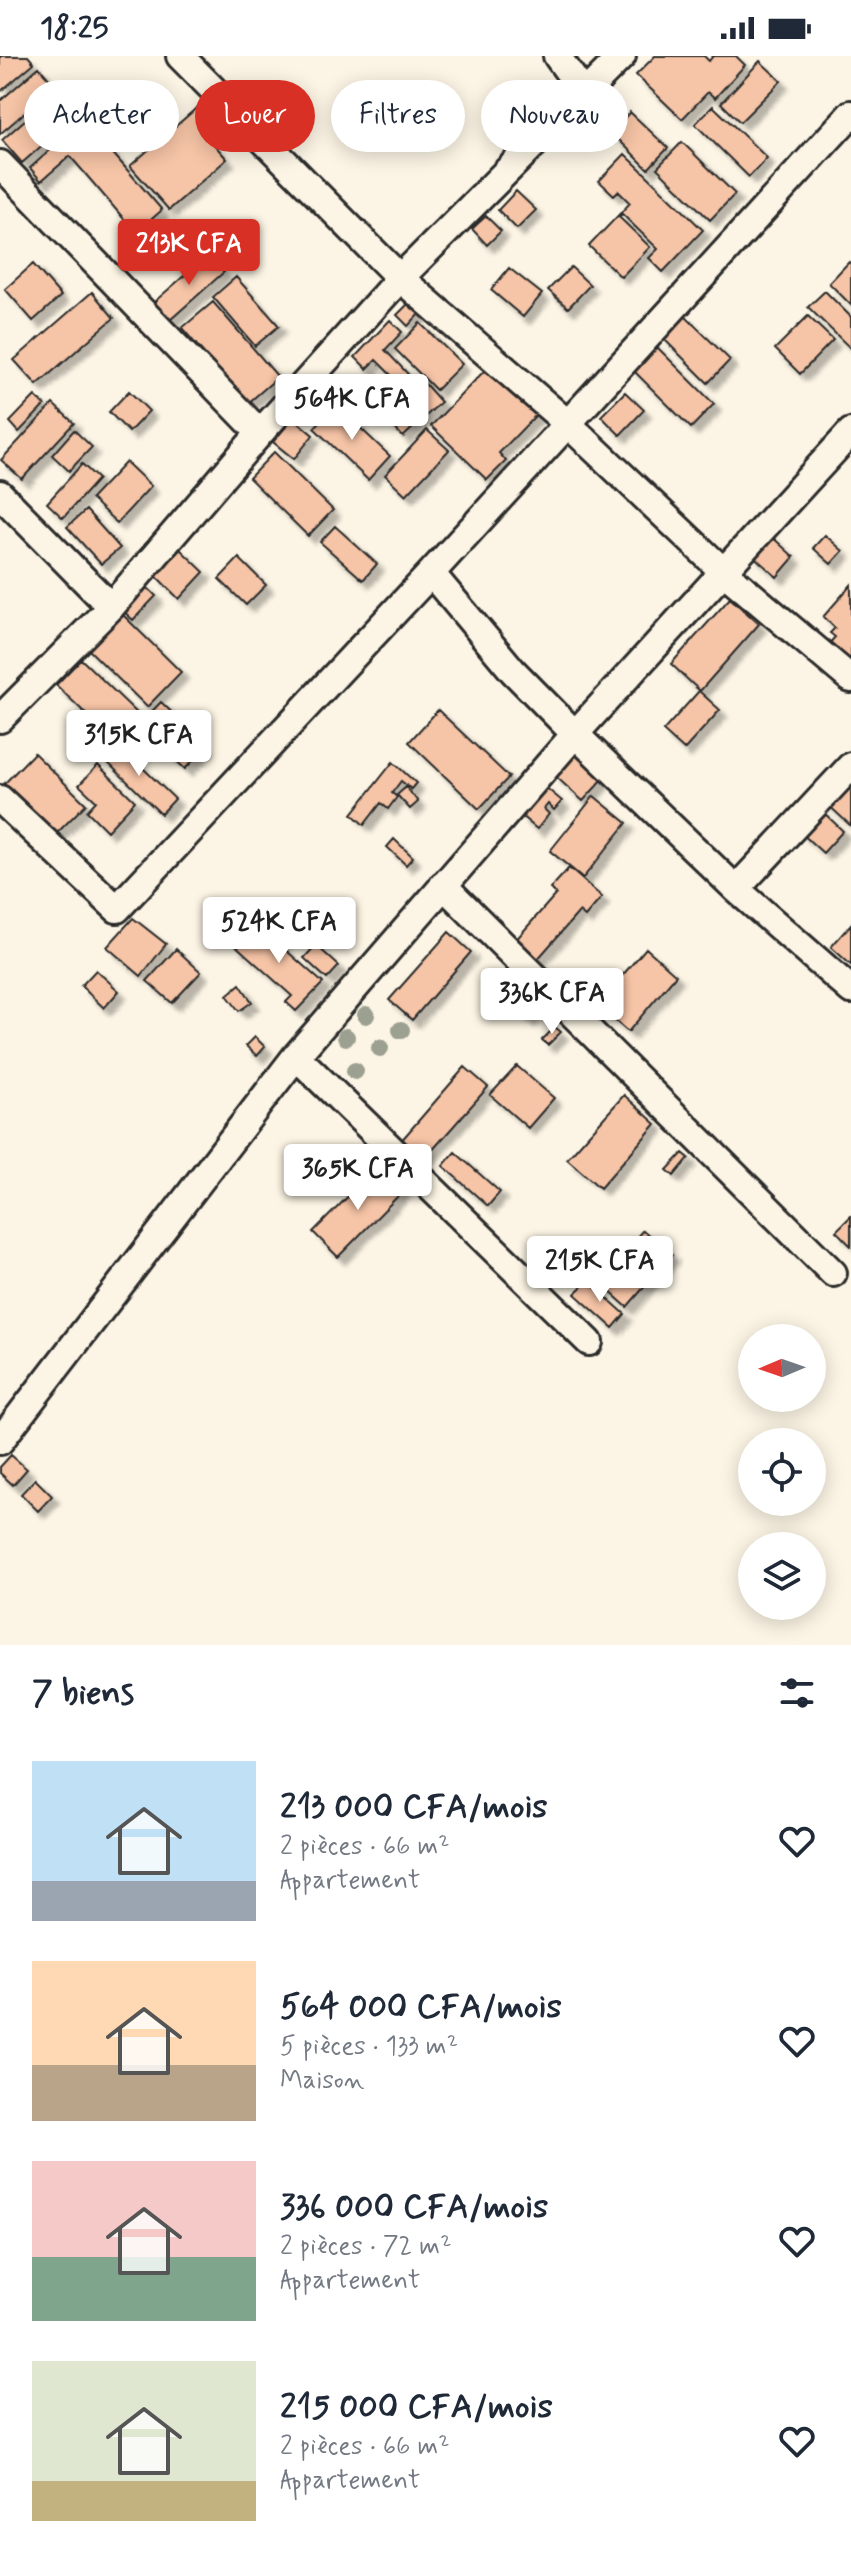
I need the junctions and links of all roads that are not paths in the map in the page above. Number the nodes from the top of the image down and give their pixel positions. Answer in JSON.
{"nodes":[{"id":1,"x":557,"y":56,"type":"edge"},
{"id":2,"x":622,"y":56,"type":"edge"},
{"id":3,"x":184,"y":57,"type":"edge"},
{"id":4,"x":574,"y":80,"type":"edge"},
{"id":5,"x":599,"y":80,"type":"edge"},
{"id":6,"x":851,"y":114,"type":"edge"},
{"id":7,"x":527,"y":152,"type":"edge"},
{"id":8,"x":0,"y":164,"type":"edge"},
{"id":9,"x":400,"y":278,"type":"junction"},
{"id":10,"x":567,"y":423,"type":"junction"},
{"id":11,"x":851,"y":432,"type":"edge"},
{"id":12,"x":260,"y":433,"type":"junction"},
{"id":13,"x":0,"y":494,"type":"edge"},
{"id":14,"x":724,"y":572,"type":"junction"},
{"id":15,"x":431,"y":573,"type":"junction"},
{"id":16,"x":111,"y":607,"type":"junction"},
{"id":17,"x":851,"y":679,"type":"edge"},
{"id":18,"x":0,"y":719,"type":"edge"},
{"id":19,"x":575,"y":734,"type":"junction"},
{"id":20,"x":851,"y":766,"type":"edge"},
{"id":21,"x":0,"y":799,"type":"edge"},
{"id":22,"x":443,"y":885,"type":"junction"},
{"id":23,"x":736,"y":889,"type":"junction"},
{"id":24,"x":851,"y":990,"type":"edge"},
{"id":25,"x":296,"y":1056,"type":"junction"},
{"id":26,"x":833,"y":1273,"type":"dead end"},
{"id":27,"x":589,"y":1342,"type":"dead end"},
{"id":28,"x":0,"y":1441,"type":"edge"}],
"edges":[{"from":1,"to":4,"type":"street"},
{"from":2,"to":5,"type":"street"},
{"from":3,"to":9,"type":"street"},
{"from":6,"to":10,"type":"street"},
{"from":7,"to":9,"type":"street"},
{"from":8,"to":12,"type":"street"},
{"from":9,"to":10,"type":"street"},
{"from":9,"to":12,"type":"street"},
{"from":10,"to":14,"type":"street"},
{"from":10,"to":15,"type":"street"},
{"from":11,"to":14,"type":"street"},
{"from":12,"to":16,"type":"street"},
{"from":13,"to":16,"type":"street"},
{"from":14,"to":17,"type":"street"},
{"from":14,"to":19,"type":"street"},
{"from":15,"to":19,"type":"street"},
{"from":15,"to":21,"type":"street"},
{"from":16,"to":18,"type":"street"},
{"from":19,"to":22,"type":"street"},
{"from":19,"to":23,"type":"street"},
{"from":20,"to":23,"type":"street"},
{"from":22,"to":25,"type":"street"},
{"from":22,"to":26,"type":"street"},
{"from":23,"to":24,"type":"street"},
{"from":25,"to":27,"type":"street"},
{"from":25,"to":28,"type":"street"}]}
